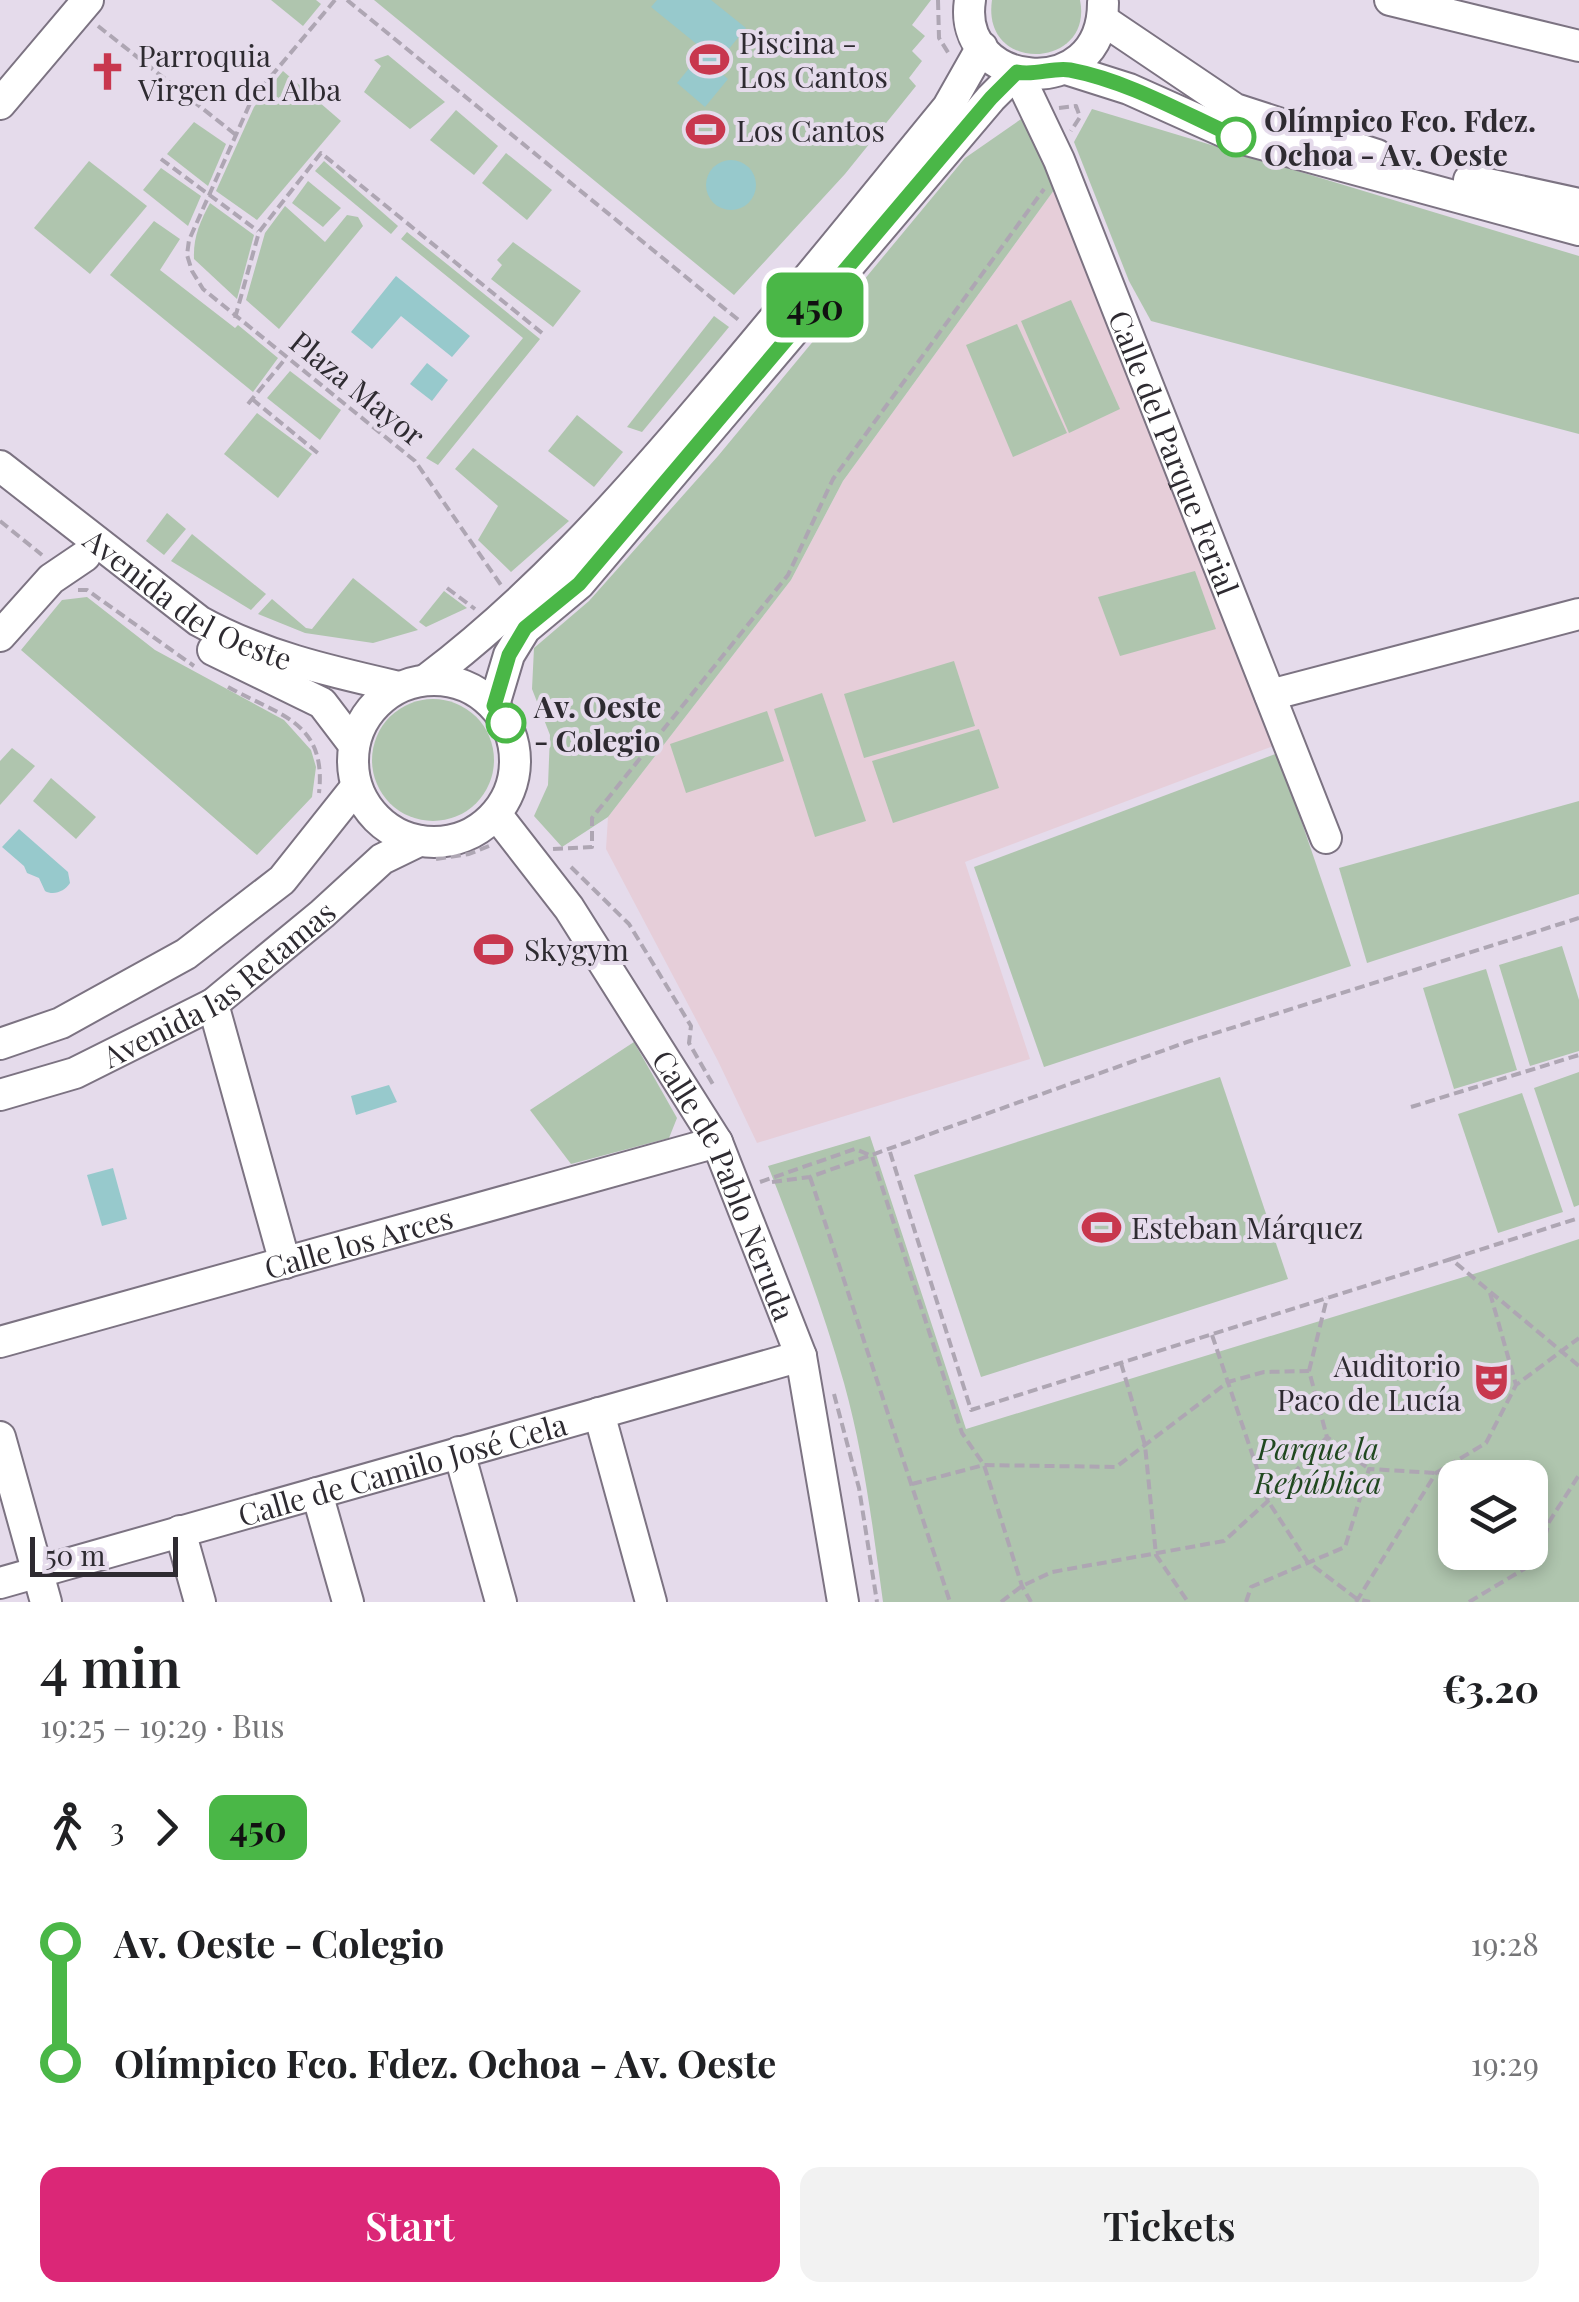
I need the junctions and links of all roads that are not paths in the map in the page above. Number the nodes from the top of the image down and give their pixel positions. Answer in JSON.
{"nodes":[{"id":1,"x":970,"y":0,"type":"edge"},
{"id":2,"x":1390,"y":0,"type":"edge"},
{"id":3,"x":1103,"y":10,"type":"edge"},
{"id":4,"x":77,"y":12,"type":"edge"},
{"id":5,"x":1579,"y":46,"type":"edge"},
{"id":6,"x":975,"y":61,"type":"junction"},
{"id":7,"x":1061,"y":70,"type":"junction"},
{"id":8,"x":1017,"y":72,"type":"junction"},
{"id":9,"x":0,"y":104,"type":"edge"},
{"id":10,"x":1046,"y":119,"type":"junction"},
{"id":11,"x":1579,"y":204,"type":"edge"},
{"id":12,"x":1579,"y":230,"type":"edge"},
{"id":13,"x":0,"y":466,"type":"edge"},
{"id":14,"x":0,"y":488,"type":"edge"},
{"id":15,"x":85,"y":556,"type":"junction"},
{"id":16,"x":1579,"y":614,"type":"edge"},
{"id":17,"x":0,"y":636,"type":"edge"},
{"id":18,"x":413,"y":683,"type":"junction"},
{"id":19,"x":1270,"y":695,"type":"junction"},
{"id":20,"x":494,"y":706,"type":"junction"},
{"id":21,"x":354,"y":746,"type":"junction"},
{"id":22,"x":356,"y":787,"type":"junction"},
{"id":23,"x":496,"y":814,"type":"junction"},
{"id":24,"x":1326,"y":838,"type":"dead end"},
{"id":25,"x":424,"y":851,"type":"junction"},
{"id":26,"x":212,"y":1004,"type":"junction"},
{"id":27,"x":0,"y":1044,"type":"edge"},
{"id":28,"x":0,"y":1095,"type":"edge"},
{"id":29,"x":717,"y":1142,"type":"junction"},
{"id":30,"x":285,"y":1264,"type":"junction"},
{"id":31,"x":0,"y":1342,"type":"edge"},
{"id":32,"x":801,"y":1356,"type":"junction"},
{"id":33,"x":599,"y":1413,"type":"junction"},
{"id":34,"x":0,"y":1437,"type":"edge"},
{"id":35,"x":459,"y":1452,"type":"junction"},
{"id":36,"x":316,"y":1492,"type":"junction"},
{"id":37,"x":180,"y":1531,"type":"junction"},
{"id":38,"x":37,"y":1571,"type":"junction"},
{"id":39,"x":0,"y":1583,"type":"edge"},
{"id":40,"x":46,"y":1602,"type":"edge"},
{"id":41,"x":200,"y":1602,"type":"edge"},
{"id":42,"x":348,"y":1602,"type":"edge"},
{"id":43,"x":501,"y":1602,"type":"edge"},
{"id":44,"x":651,"y":1602,"type":"edge"},
{"id":45,"x":844,"y":1602,"type":"edge"}],
"edges":[{"from":1,"to":6,"type":"street"},
{"from":2,"to":5,"type":"street"},
{"from":3,"to":7,"type":"street"},
{"from":3,"to":11,"type":"street"},
{"from":4,"to":9,"type":"street"},
{"from":6,"to":8,"type":"street"},
{"from":6,"to":18,"type":"street"},
{"from":7,"to":8,"type":"street"},
{"from":7,"to":10,"type":"street"},
{"from":7,"to":12,"type":"street"},
{"from":8,"to":10,"type":"street","name":"Calle del Parque Ferial"},
{"from":8,"to":20,"type":"street"},
{"from":10,"to":19,"type":"street","name":"Calle del Parque Ferial"},
{"from":13,"to":18,"type":"street","name":"Avenida del Oeste"},
{"from":14,"to":15,"type":"street","name":"Avenida del Oeste"},
{"from":15,"to":17,"type":"street"},
{"from":15,"to":21,"type":"street","name":"Avenida del Oeste"},
{"from":16,"to":19,"type":"street"},
{"from":18,"to":20,"type":"street"},
{"from":18,"to":21,"type":"street"},
{"from":19,"to":24,"type":"street","name":"Calle del Parque Ferial"},
{"from":20,"to":23,"type":"street"},
{"from":21,"to":22,"type":"street"},
{"from":22,"to":25,"type":"street"},
{"from":22,"to":27,"type":"street","name":"Avenida las Retamas"},
{"from":23,"to":25,"type":"street"},
{"from":23,"to":29,"type":"street","name":"Calle de Pablo Neruda"},
{"from":25,"to":26,"type":"street","name":"Avenida las Retamas"},
{"from":26,"to":28,"type":"street","name":"Avenida las Retamas"},
{"from":26,"to":30,"type":"street"},
{"from":29,"to":30,"type":"street","name":"Calle los Arces"},
{"from":29,"to":32,"type":"street","name":"Calle de Pablo Neruda"},
{"from":30,"to":31,"type":"street","name":"Calle los Arces"},
{"from":32,"to":33,"type":"street","name":"Calle de Camilo José Cela"},
{"from":32,"to":45,"type":"street","name":"Calle de Pablo Neruda"},
{"from":33,"to":35,"type":"street","name":"Calle de Camilo José Cela"},
{"from":33,"to":44,"type":"street"},
{"from":34,"to":38,"type":"street"},
{"from":35,"to":36,"type":"street","name":"Calle de Camilo José Cela"},
{"from":35,"to":43,"type":"street"},
{"from":36,"to":37,"type":"street","name":"Calle de Camilo José Cela"},
{"from":36,"to":42,"type":"street"},
{"from":37,"to":38,"type":"street","name":"Calle de Camilo José Cela"},
{"from":37,"to":41,"type":"street"},
{"from":38,"to":39,"type":"street","name":"Calle de Camilo José Cela"},
{"from":38,"to":40,"type":"street"}]}
